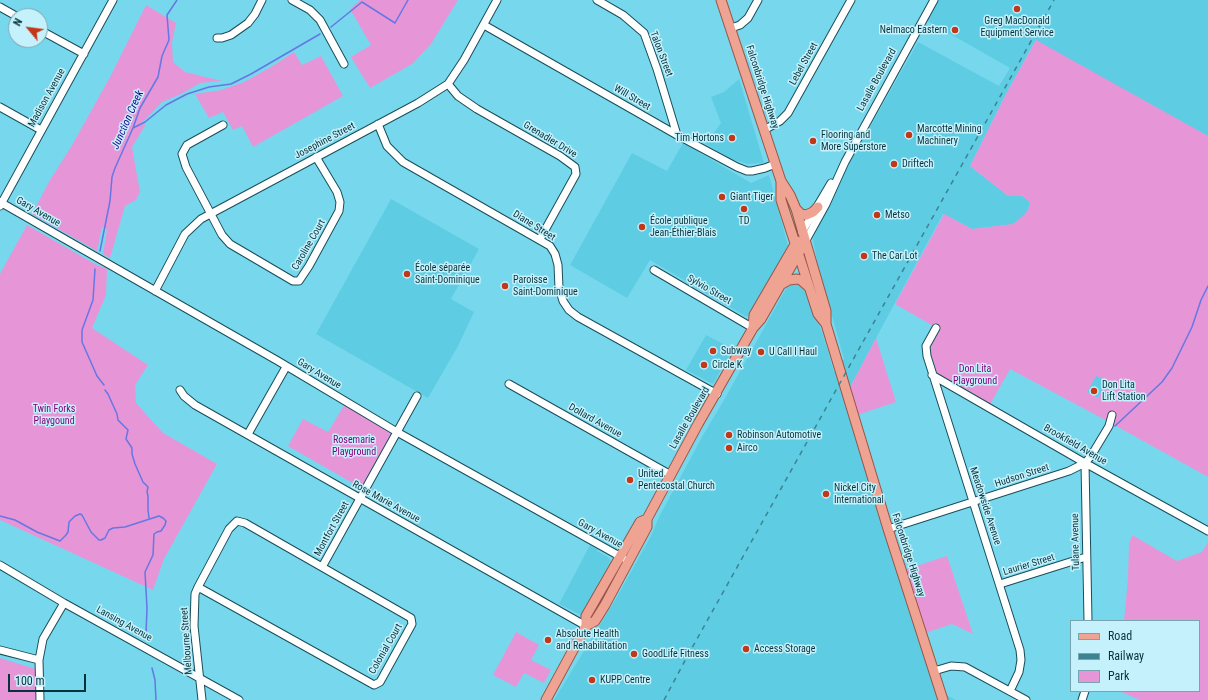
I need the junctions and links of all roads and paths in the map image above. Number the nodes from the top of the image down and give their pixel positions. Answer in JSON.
{"nodes":[{"id":1,"x":113,"y":0,"type":"edge"},
{"id":2,"x":262,"y":0,"type":"edge"},
{"id":3,"x":292,"y":0,"type":"edge"},
{"id":4,"x":498,"y":0,"type":"edge"},
{"id":5,"x":598,"y":0,"type":"edge"},
{"id":6,"x":721,"y":0,"type":"edge"},
{"id":7,"x":758,"y":0,"type":"edge"},
{"id":8,"x":851,"y":0,"type":"edge"},
{"id":9,"x":934,"y":0,"type":"edge"},
{"id":10,"x":484,"y":25,"type":"junction"},
{"id":11,"x":731,"y":28,"type":"junction"},
{"id":12,"x":48,"y":34,"type":"edge"},
{"id":13,"x":217,"y":38,"type":"dead end"},
{"id":14,"x":84,"y":54,"type":"junction"},
{"id":15,"x":344,"y":64,"type":"dead end"},
{"id":16,"x":448,"y":84,"type":"junction"},
{"id":17,"x":0,"y":108,"type":"edge"},
{"id":18,"x":378,"y":124,"type":"junction"},
{"id":19,"x":223,"y":125,"type":"dead end"},
{"id":20,"x":41,"y":130,"type":"junction"},
{"id":21,"x":764,"y":130,"type":"junction"},
{"id":22,"x":677,"y":135,"type":"junction"},
{"id":23,"x":316,"y":157,"type":"junction"},
{"id":24,"x":775,"y":164,"type":"junction"},
{"id":25,"x":840,"y":172,"type":"junction"},
{"id":26,"x":781,"y":181,"type":"junction"},
{"id":27,"x":1,"y":204,"type":"edge"},
{"id":28,"x":818,"y":207,"type":"junction"},
{"id":29,"x":796,"y":209,"type":"junction"},
{"id":30,"x":210,"y":213,"type":"junction"},
{"id":31,"x":802,"y":232,"type":"junction"},
{"id":32,"x":540,"y":239,"type":"junction"},
{"id":33,"x":805,"y":242,"type":"junction"},
{"id":34,"x":795,"y":244,"type":"junction"},
{"id":35,"x":798,"y":253,"type":"junction"},
{"id":36,"x":654,"y":270,"type":"dead end"},
{"id":37,"x":779,"y":286,"type":"junction"},
{"id":38,"x":809,"y":287,"type":"junction"},
{"id":39,"x":155,"y":291,"type":"junction"},
{"id":40,"x":826,"y":324,"type":"junction"},
{"id":41,"x":753,"y":328,"type":"junction"},
{"id":42,"x":936,"y":328,"type":"dead end"},
{"id":43,"x":286,"y":367,"type":"junction"},
{"id":44,"x":932,"y":375,"type":"junction"},
{"id":45,"x":509,"y":384,"type":"dead end"},
{"id":46,"x":180,"y":390,"type":"dead end"},
{"id":47,"x":717,"y":394,"type":"junction"},
{"id":48,"x":417,"y":396,"type":"dead end"},
{"id":49,"x":1112,"y":416,"type":"dead end"},
{"id":50,"x":397,"y":432,"type":"junction"},
{"id":51,"x":248,"y":434,"type":"junction"},
{"id":52,"x":1085,"y":463,"type":"junction"},
{"id":53,"x":671,"y":475,"type":"junction"},
{"id":54,"x":360,"y":499,"type":"junction"},
{"id":55,"x":973,"y":502,"type":"junction"},
{"id":56,"x":647,"y":519,"type":"junction"},
{"id":57,"x":238,"y":521,"type":"joint"},
{"id":58,"x":888,"y":529,"type":"junction"},
{"id":59,"x":1208,"y":531,"type":"edge"},
{"id":60,"x":620,"y":556,"type":"junction"},
{"id":61,"x":1086,"y":557,"type":"junction"},
{"id":62,"x":629,"y":561,"type":"junction"},
{"id":63,"x":0,"y":566,"type":"edge"},
{"id":64,"x":322,"y":567,"type":"junction"},
{"id":65,"x":1000,"y":584,"type":"junction"},
{"id":66,"x":198,"y":587,"type":"junction"},
{"id":67,"x":64,"y":603,"type":"junction"},
{"id":68,"x":1088,"y":620,"type":"edge"},
{"id":69,"x":586,"y":626,"type":"junction"},
{"id":70,"x":0,"y":650,"type":"edge"},
{"id":71,"x":39,"y":660,"type":"junction"},
{"id":72,"x":934,"y":671,"type":"junction"},
{"id":73,"x":199,"y":678,"type":"junction"},
{"id":74,"x":1010,"y":691,"type":"junction"},
{"id":75,"x":40,"y":700,"type":"edge"},
{"id":76,"x":202,"y":700,"type":"edge"},
{"id":77,"x":239,"y":700,"type":"edge"},
{"id":78,"x":546,"y":700,"type":"edge"},
{"id":79,"x":943,"y":700,"type":"edge"},
{"id":80,"x":1026,"y":700,"type":"edge"}],
"edges":[{"from":1,"to":14,"type":"street","name":"Madison Avenue"},
{"from":2,"to":13,"type":"street"},
{"from":3,"to":15,"type":"street"},
{"from":4,"to":10,"type":"street","name":"Josephine Street"},
{"from":5,"to":22,"type":"street","name":"Talon Street"},
{"from":6,"to":11,"type":"main road","name":"Falconbridge Highway"},
{"from":7,"to":11,"type":"street"},
{"from":8,"to":21,"type":"street","name":"Lebel Street"},
{"from":9,"to":25,"type":"street","name":"Lasalle Boulevard"},
{"from":10,"to":16,"type":"street","name":"Josephine Street"},
{"from":10,"to":22,"type":"street","name":"Will Street"},
{"from":11,"to":21,"type":"main road","name":"Falconbridge Highway"},
{"from":12,"to":14,"type":"street"},
{"from":14,"to":20,"type":"street","name":"Madison Avenue"},
{"from":16,"to":18,"type":"street","name":"Josephine Street"},
{"from":16,"to":32,"type":"street","name":"Grenadier Drive"},
{"from":17,"to":20,"type":"street"},
{"from":18,"to":23,"type":"street","name":"Josephine Street"},
{"from":18,"to":32,"type":"street","name":"Diane Street"},
{"from":19,"to":30,"type":"street"},
{"from":20,"to":27,"type":"street","name":"Madison Avenue"},
{"from":21,"to":24,"type":"main road","name":"Falconbridge Highway"},
{"from":22,"to":24,"type":"street","name":"Will Street"},
{"from":23,"to":30,"type":"street","name":"Josephine Street"},
{"from":23,"to":30,"type":"street","name":"Caroline Court"},
{"from":24,"to":26,"type":"main road","name":"Falconbridge Highway"},
{"from":25,"to":28,"type":"street","name":"Lasalle Boulevard"},
{"from":25,"to":33,"type":"street","name":"Lasalle Boulevard"},
{"from":26,"to":29,"type":"main road","name":"Falconbridge Highway"},
{"from":26,"to":34,"type":"main road","name":"Falconbridge Highway"},
{"from":27,"to":39,"type":"street","name":"Gary Avenue"},
{"from":28,"to":29,"type":"main road"},
{"from":28,"to":31,"type":"street","name":"Lasalle Boulevard"},
{"from":29,"to":31,"type":"main road","name":"Falconbridge Highway"},
{"from":30,"to":39,"type":"street","name":"Josephine Street"},
{"from":31,"to":33,"type":"main road","name":"Falconbridge Highway"},
{"from":31,"to":34,"type":"main road","name":"Lasalle Boulevard"},
{"from":32,"to":47,"type":"street","name":"Diane Street"},
{"from":33,"to":35,"type":"main road","name":"Lasalle Boulevard"},
{"from":33,"to":40,"type":"main road","name":"Falconbridge Highway"},
{"from":34,"to":35,"type":"main road","name":"Falconbridge Highway"},
{"from":34,"to":41,"type":"main road","name":"Lasalle Boulevard"},
{"from":35,"to":37,"type":"main road","name":"Lasalle Boulevard"},
{"from":35,"to":38,"type":"main road","name":"Falconbridge Highway"},
{"from":36,"to":41,"type":"street","name":"Sylvio Street"},
{"from":37,"to":38,"type":"main road"},
{"from":37,"to":41,"type":"main road","name":"Lasalle Boulevard"},
{"from":38,"to":40,"type":"main road","name":"Falconbridge Highway"},
{"from":39,"to":43,"type":"street","name":"Gary Avenue"},
{"from":40,"to":58,"type":"main road","name":"Falconbridge Highway"},
{"from":41,"to":47,"type":"main road","name":"Lasalle Boulevard"},
{"from":42,"to":44,"type":"street","name":"Meadowside Avenue"},
{"from":43,"to":50,"type":"street","name":"Gary Avenue"},
{"from":43,"to":51,"type":"street"},
{"from":44,"to":52,"type":"street","name":"Brookfield Avenue"},
{"from":44,"to":55,"type":"street","name":"Meadowside Avenue"},
{"from":45,"to":53,"type":"street","name":"Dollard Avenue"},
{"from":46,"to":51,"type":"street","name":"Rose Marie Avenue"},
{"from":47,"to":53,"type":"main road","name":"Lasalle Boulevard"},
{"from":48,"to":50,"type":"street","name":"Montfort Street"},
{"from":49,"to":52,"type":"street","name":"Hudson Street"},
{"from":50,"to":54,"type":"street","name":"Montfort Street"},
{"from":50,"to":60,"type":"street","name":"Gary Avenue"},
{"from":51,"to":54,"type":"street","name":"Rose Marie Avenue"},
{"from":52,"to":55,"type":"street","name":"Hudson Street"},
{"from":52,"to":59,"type":"street","name":"Brookfield Avenue"},
{"from":52,"to":61,"type":"street","name":"Tulane Avenue"},
{"from":53,"to":56,"type":"main road","name":"Lasalle Boulevard"},
{"from":54,"to":64,"type":"street","name":"Montfort Street"},
{"from":54,"to":69,"type":"street","name":"Rose Marie Avenue"},
{"from":55,"to":58,"type":"street","name":"Hudson Street"},
{"from":55,"to":65,"type":"street","name":"Meadowside Avenue"},
{"from":56,"to":60,"type":"main road","name":"Lasalle Boulevard"},
{"from":56,"to":62,"type":"main road","name":"Lasalle Boulevard"},
{"from":57,"to":64,"type":"street","name":"Colonial Court"},
{"from":57,"to":66,"type":"street","name":"Melbourne Street"},
{"from":58,"to":72,"type":"main road","name":"Falconbridge Highway"},
{"from":60,"to":62,"type":"street","name":"Gary Avenue"},
{"from":60,"to":69,"type":"main road","name":"Lasalle Boulevard"},
{"from":61,"to":65,"type":"street","name":"Laurier Street"},
{"from":61,"to":68,"type":"street","name":"Tulane Avenue"},
{"from":62,"to":69,"type":"main road","name":"Lasalle Boulevard"},
{"from":63,"to":67,"type":"street","name":"Lansing Avenue"},
{"from":64,"to":66,"type":"street","name":"Colonial Court"},
{"from":65,"to":74,"type":"street","name":"Meadowside Avenue"},
{"from":66,"to":73,"type":"street","name":"Melbourne Street"},
{"from":67,"to":71,"type":"street"},
{"from":67,"to":73,"type":"street","name":"Lansing Avenue"},
{"from":69,"to":78,"type":"main road","name":"Lasalle Boulevard"},
{"from":70,"to":71,"type":"street"},
{"from":71,"to":75,"type":"street"},
{"from":72,"to":74,"type":"street"},
{"from":72,"to":79,"type":"main road","name":"Falconbridge Highway"},
{"from":73,"to":76,"type":"street","name":"Melbourne Street"},
{"from":73,"to":77,"type":"street","name":"Lansing Avenue"},
{"from":74,"to":80,"type":"street"}]}
